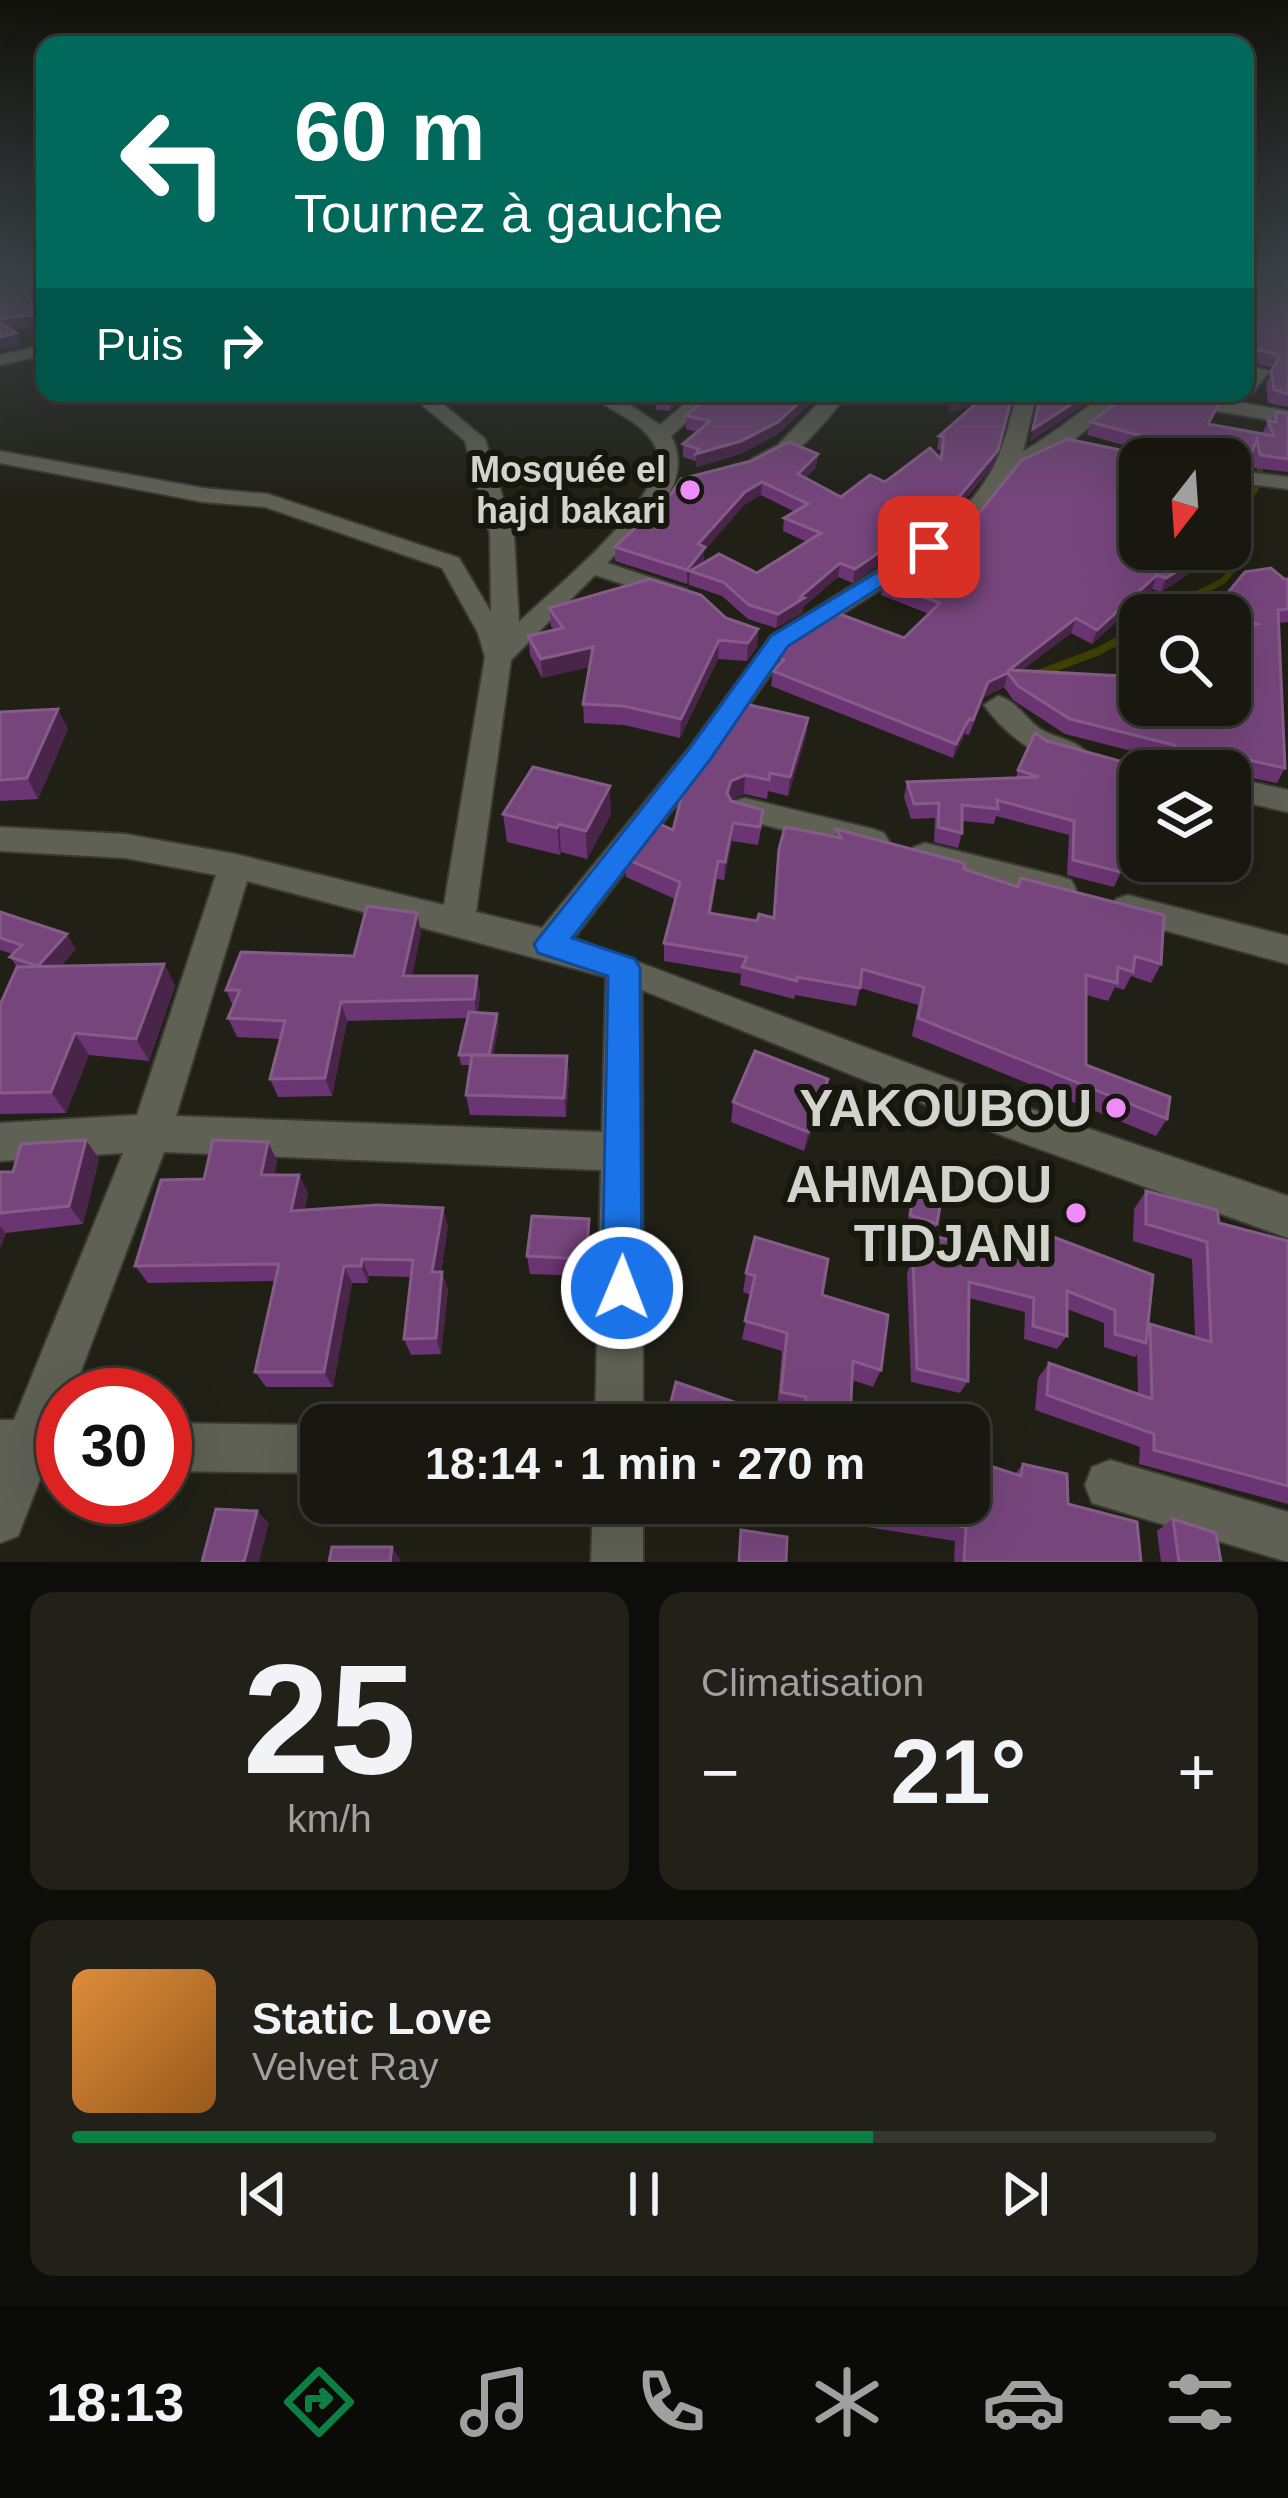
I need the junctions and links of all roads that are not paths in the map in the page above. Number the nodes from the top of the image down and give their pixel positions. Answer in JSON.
{"nodes":[{"id":1,"x":1261,"y":370,"type":"dead end"},
{"id":2,"x":1254,"y":378,"type":"edge"},
{"id":3,"x":429,"y":402,"type":"edge"},
{"id":4,"x":612,"y":402,"type":"edge"},
{"id":5,"x":698,"y":402,"type":"edge"},
{"id":6,"x":830,"y":402,"type":"edge"},
{"id":7,"x":1025,"y":402,"type":"edge"},
{"id":8,"x":1112,"y":402,"type":"edge"},
{"id":9,"x":1198,"y":402,"type":"edge"},
{"id":10,"x":1228,"y":402,"type":"edge"},
{"id":11,"x":1223,"y":406,"type":"junction"},
{"id":12,"x":1282,"y":417,"type":"edge"},
{"id":13,"x":661,"y":434,"type":"junction"},
{"id":14,"x":1061,"y":440,"type":"junction"},
{"id":15,"x":1100,"y":448,"type":"edge"},
{"id":16,"x":0,"y":457,"type":"edge"},
{"id":17,"x":1009,"y":466,"type":"junction"},
{"id":18,"x":728,"y":473,"type":"edge"},
{"id":19,"x":591,"y":566,"type":"junction"},
{"id":20,"x":712,"y":605,"type":"edge"},
{"id":21,"x":505,"y":648,"type":"junction"},
{"id":22,"x":998,"y":705,"type":"dead end"},
{"id":23,"x":1101,"y":759,"type":"edge"},
{"id":24,"x":1251,"y":793,"type":"edge"},
{"id":25,"x":1288,"y":801,"type":"edge"},
{"id":26,"x":745,"y":809,"type":"edge"},
{"id":27,"x":0,"y":839,"type":"edge"},
{"id":28,"x":235,"y":866,"type":"junction"},
{"id":29,"x":458,"y":920,"type":"junction"},
{"id":30,"x":550,"y":944,"type":"junction"},
{"id":31,"x":1288,"y":950,"type":"edge"},
{"id":32,"x":624,"y":968,"type":"junction"},
{"id":33,"x":151,"y":1133,"type":"junction"},
{"id":34,"x":0,"y":1142,"type":"edge"},
{"id":35,"x":625,"y":1152,"type":"junction"},
{"id":36,"x":1288,"y":1217,"type":"edge"},
{"id":37,"x":619,"y":1404,"type":"edge"},
{"id":38,"x":30,"y":1445,"type":"edge"},
{"id":39,"x":192,"y":1447,"type":"edge"},
{"id":40,"x":300,"y":1449,"type":"edge"},
{"id":41,"x":1110,"y":1485,"type":"dead end"},
{"id":42,"x":0,"y":1518,"type":"edge"},
{"id":43,"x":617,"y":1524,"type":"edge"},
{"id":44,"x":1288,"y":1538,"type":"edge"},
{"id":45,"x":616,"y":1562,"type":"edge"}],
"edges":[{"from":1,"to":2,"type":"street"},
{"from":3,"to":21,"type":"street"},
{"from":4,"to":13,"type":"street"},
{"from":5,"to":13,"type":"street"},
{"from":6,"to":18,"type":"street"},
{"from":7,"to":17,"type":"street"},
{"from":8,"to":14,"type":"street"},
{"from":9,"to":11,"type":"street"},
{"from":10,"to":11,"type":"street"},
{"from":11,"to":12,"type":"street"},
{"from":13,"to":19,"type":"street"},
{"from":14,"to":15,"type":"street"},
{"from":14,"to":17,"type":"street"},
{"from":16,"to":21,"type":"street"},
{"from":17,"to":30,"type":"street"},
{"from":19,"to":20,"type":"street"},
{"from":19,"to":21,"type":"street"},
{"from":21,"to":29,"type":"street"},
{"from":22,"to":23,"type":"street"},
{"from":24,"to":25,"type":"street"},
{"from":26,"to":31,"type":"street"},
{"from":27,"to":28,"type":"street"},
{"from":28,"to":29,"type":"street"},
{"from":28,"to":33,"type":"street"},
{"from":29,"to":30,"type":"street"},
{"from":30,"to":32,"type":"street"},
{"from":32,"to":35,"type":"street"},
{"from":32,"to":36,"type":"street"},
{"from":33,"to":34,"type":"street"},
{"from":33,"to":35,"type":"street"},
{"from":33,"to":38,"type":"street"},
{"from":35,"to":37,"type":"street"},
{"from":38,"to":42,"type":"street"},
{"from":39,"to":40,"type":"street"},
{"from":41,"to":44,"type":"street"},
{"from":43,"to":45,"type":"street"}]}
